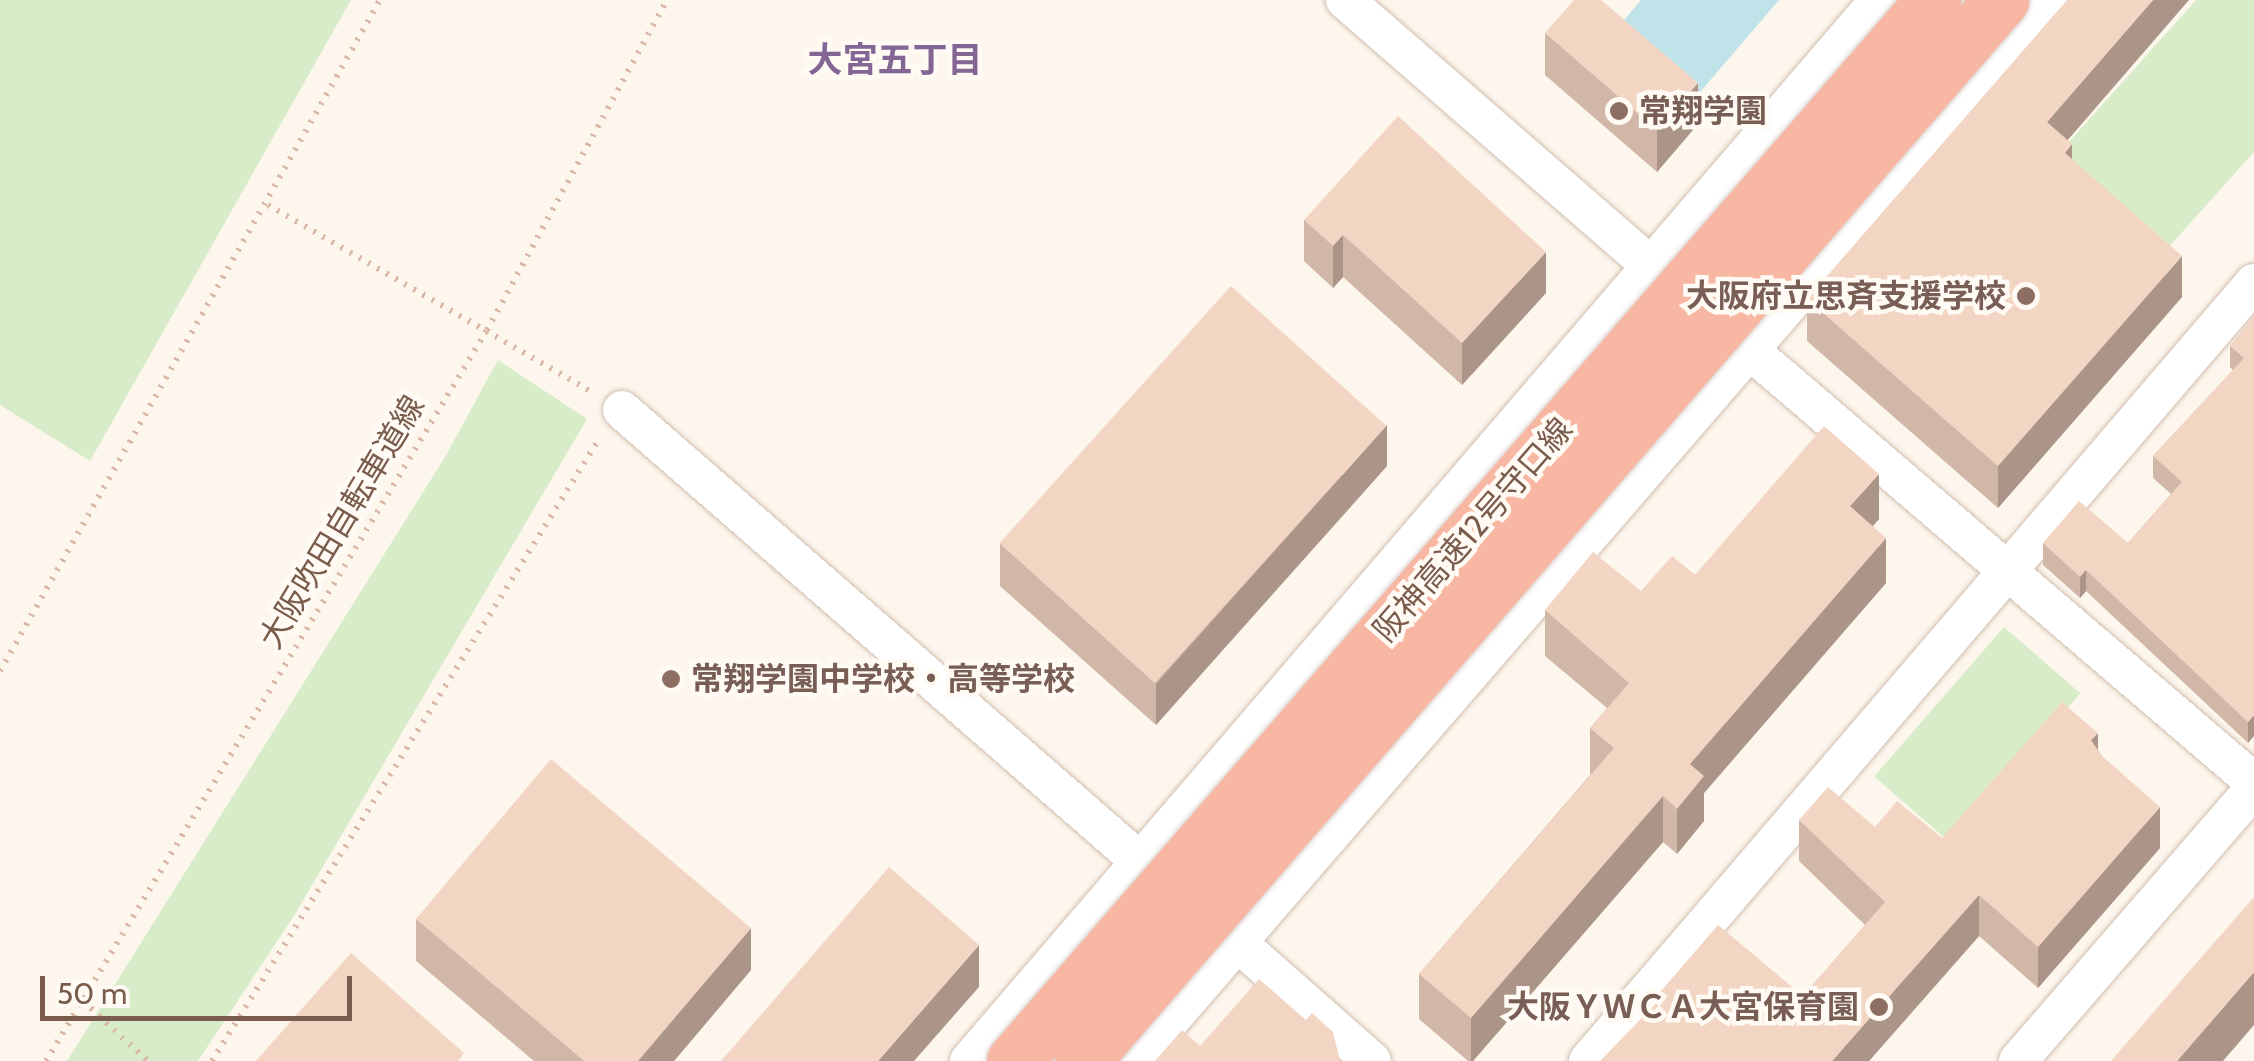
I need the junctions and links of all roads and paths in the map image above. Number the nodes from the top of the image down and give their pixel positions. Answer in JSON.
{"nodes":[{"id":1,"x":380,"y":0,"type":"edge"},
{"id":2,"x":667,"y":0,"type":"edge"},
{"id":3,"x":1346,"y":0,"type":"edge"},
{"id":4,"x":1878,"y":0,"type":"edge"},
{"id":5,"x":1933,"y":0,"type":"edge"},
{"id":6,"x":2001,"y":0,"type":"edge"},
{"id":7,"x":2052,"y":0,"type":"edge"},
{"id":8,"x":268,"y":206,"type":"junction"},
{"id":9,"x":1650,"y":266,"type":"junction"},
{"id":10,"x":2254,"y":283,"type":"edge"},
{"id":11,"x":487,"y":330,"type":"junction"},
{"id":12,"x":1751,"y":351,"type":"junction"},
{"id":13,"x":622,"y":410,"type":"joint"},
{"id":14,"x":613,"y":449,"type":"dead end"},
{"id":15,"x":2008,"y":573,"type":"junction"},
{"id":16,"x":0,"y":670,"type":"edge"},
{"id":17,"x":2254,"y":786,"type":"edge"},
{"id":18,"x":1140,"y":862,"type":"junction"},
{"id":19,"x":1238,"y":942,"type":"junction"},
{"id":20,"x":83,"y":1001,"type":"junction"},
{"id":21,"x":46,"y":1061,"type":"edge"},
{"id":22,"x":148,"y":1061,"type":"edge"},
{"id":23,"x":212,"y":1061,"type":"edge"},
{"id":24,"x":969,"y":1061,"type":"edge"},
{"id":25,"x":1014,"y":1061,"type":"edge"},
{"id":26,"x":1082,"y":1061,"type":"edge"},
{"id":27,"x":1135,"y":1061,"type":"edge"},
{"id":28,"x":1372,"y":1061,"type":"edge"},
{"id":29,"x":1588,"y":1061,"type":"edge"},
{"id":30,"x":2018,"y":1061,"type":"edge"}],
"edges":[{"from":1,"to":8,"type":"path"},
{"from":2,"to":11,"type":"path","name":"大阪吹田自転車道線"},
{"from":3,"to":9,"type":"street"},
{"from":4,"to":9,"type":"street"},
{"from":5,"to":25,"type":"highway","name":"阪神高速12号守口線","bridge":true},
{"from":6,"to":26,"type":"highway","name":"阪神高速12号守口線","bridge":true},
{"from":7,"to":12,"type":"street"},
{"from":8,"to":11,"type":"path"},
{"from":8,"to":16,"type":"path"},
{"from":9,"to":12,"type":"street"},
{"from":9,"to":18,"type":"street"},
{"from":10,"to":15,"type":"street"},
{"from":11,"to":13,"type":"path"},
{"from":11,"to":20,"type":"path","name":"大阪吹田自転車道線"},
{"from":12,"to":15,"type":"street"},
{"from":12,"to":19,"type":"street"},
{"from":13,"to":18,"type":"street"},
{"from":14,"to":23,"type":"path"},
{"from":15,"to":17,"type":"street"},
{"from":15,"to":29,"type":"street"},
{"from":17,"to":30,"type":"street"},
{"from":18,"to":19,"type":"street"},
{"from":18,"to":24,"type":"street"},
{"from":19,"to":27,"type":"street"},
{"from":19,"to":28,"type":"street"},
{"from":20,"to":21,"type":"path","name":"大阪吹田自転車道線"},
{"from":20,"to":22,"type":"path"}]}
